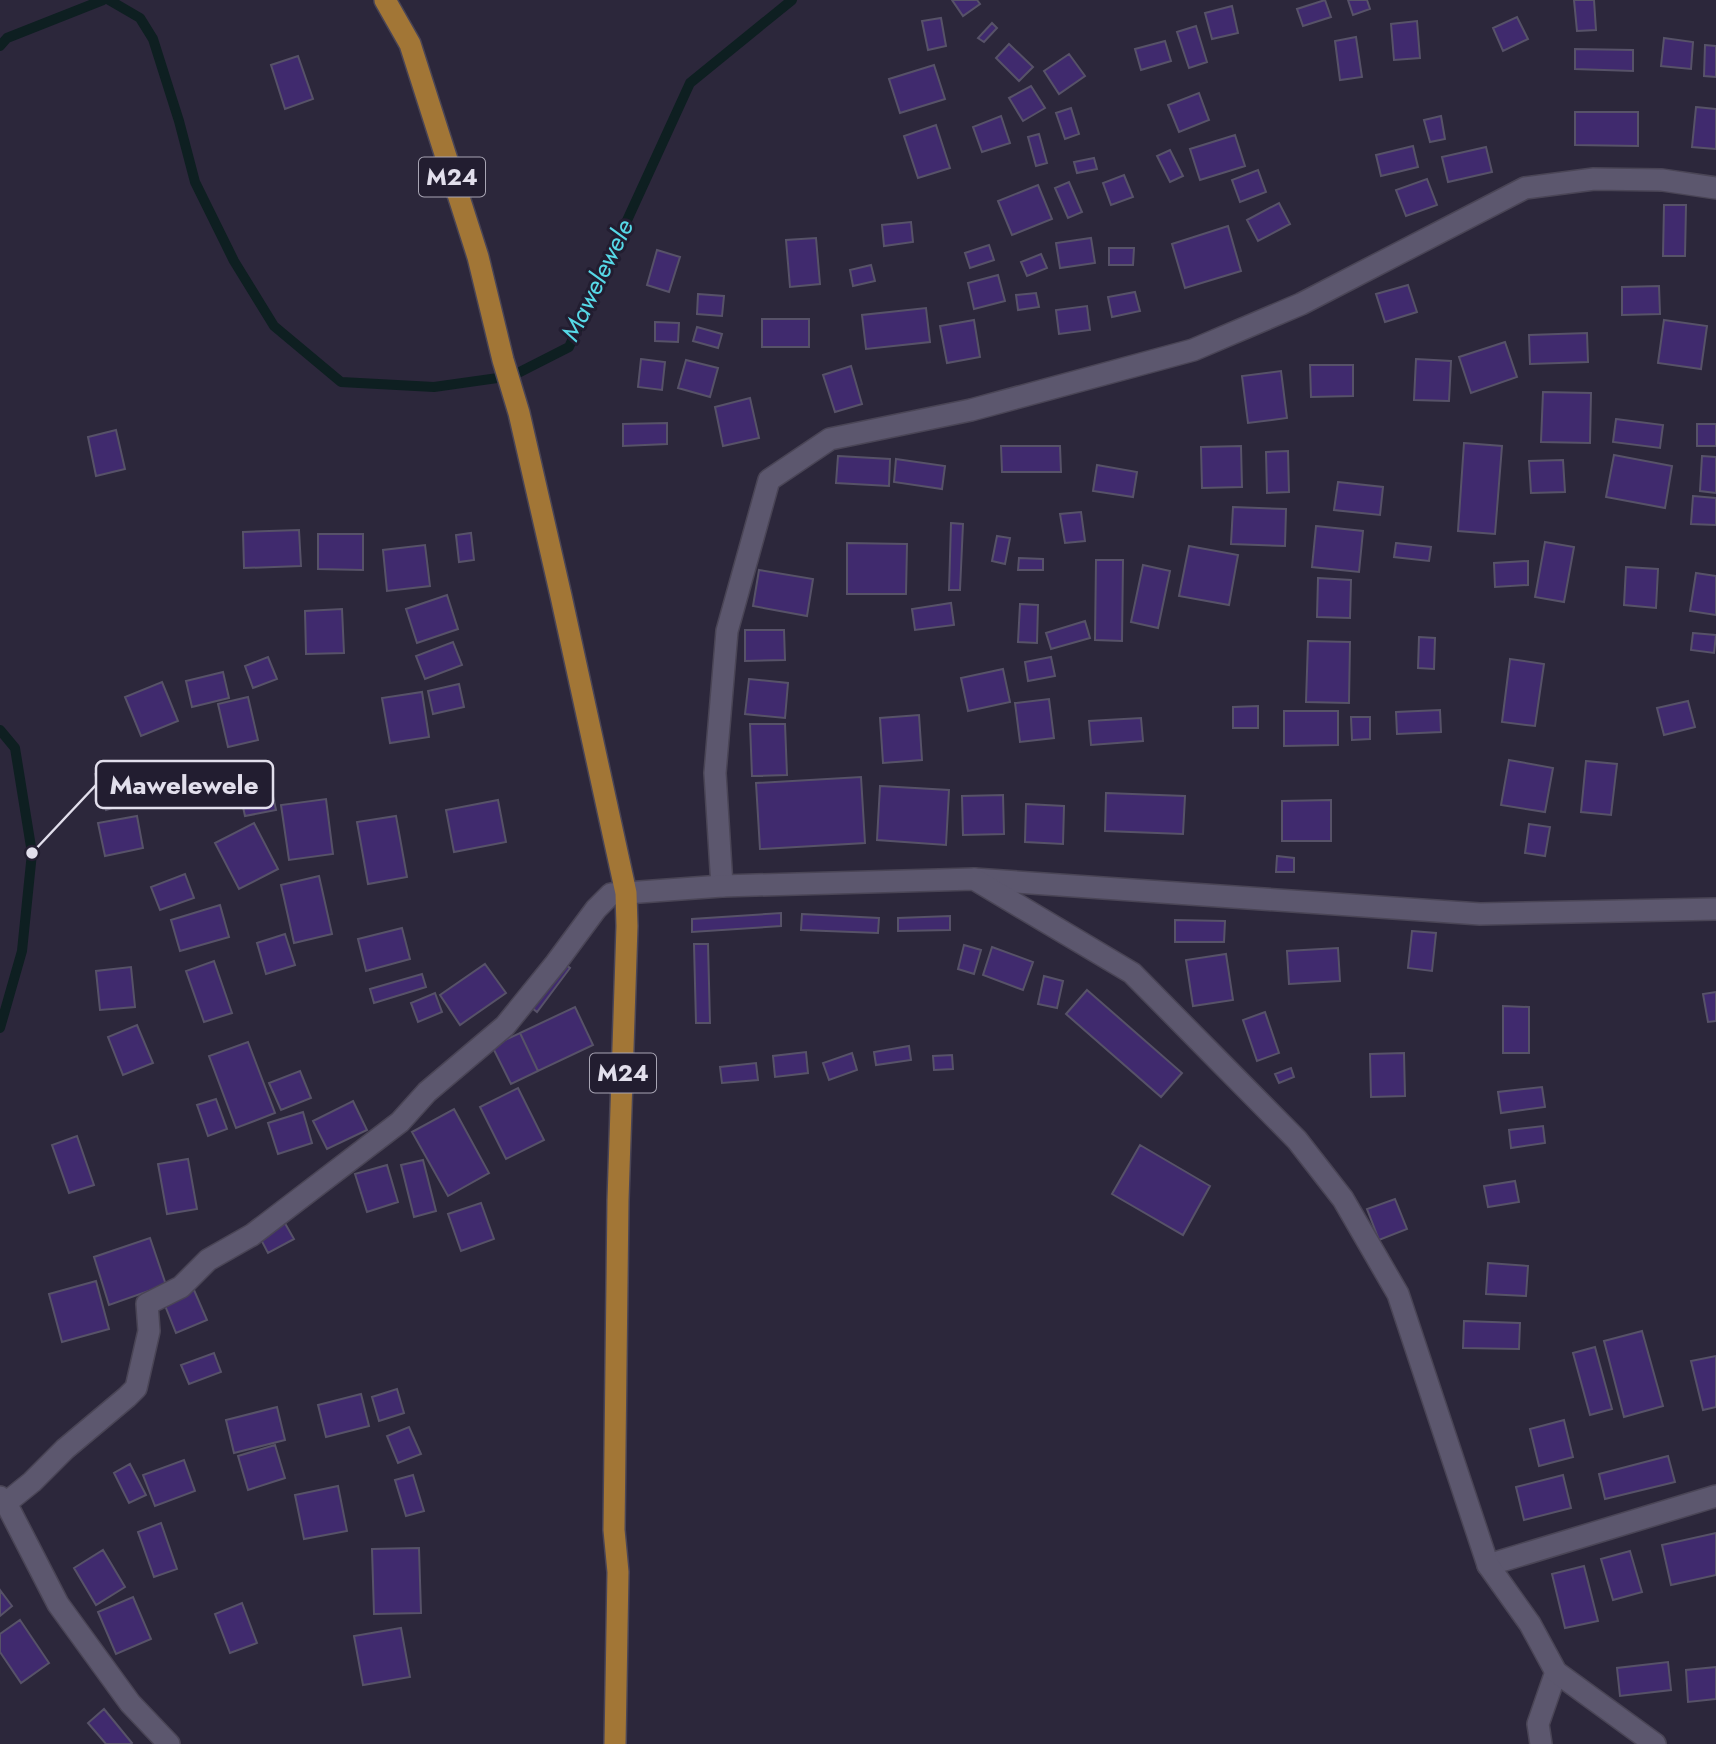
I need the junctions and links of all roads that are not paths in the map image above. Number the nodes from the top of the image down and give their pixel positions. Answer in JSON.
{"nodes":[{"id":1,"x":385,"y":0,"type":"edge"},
{"id":2,"x":1716,"y":188,"type":"edge"},
{"id":3,"x":974,"y":878,"type":"junction"},
{"id":4,"x":722,"y":886,"type":"junction"},
{"id":5,"x":626,"y":893,"type":"junction"},
{"id":6,"x":1716,"y":909,"type":"edge"},
{"id":7,"x":1716,"y":1496,"type":"edge"},
{"id":8,"x":3,"y":1500,"type":"edge"},
{"id":9,"x":1488,"y":1565,"type":"junction"},
{"id":10,"x":1556,"y":1672,"type":"junction"},
{"id":11,"x":169,"y":1744,"type":"edge"},
{"id":12,"x":615,"y":1744,"type":"edge"},
{"id":13,"x":1541,"y":1744,"type":"edge"},
{"id":14,"x":1655,"y":1744,"type":"edge"}],
"edges":[{"from":1,"to":5,"type":"main road","number":"M24"},
{"from":2,"to":4,"type":"street"},
{"from":3,"to":4,"type":"street"},
{"from":3,"to":6,"type":"street"},
{"from":3,"to":9,"type":"street"},
{"from":4,"to":5,"type":"street"},
{"from":5,"to":8,"type":"street"},
{"from":5,"to":12,"type":"main road","number":"M24"},
{"from":7,"to":9,"type":"street"},
{"from":8,"to":11,"type":"street"},
{"from":9,"to":10,"type":"street"},
{"from":10,"to":13,"type":"street"},
{"from":10,"to":14,"type":"street"}]}
